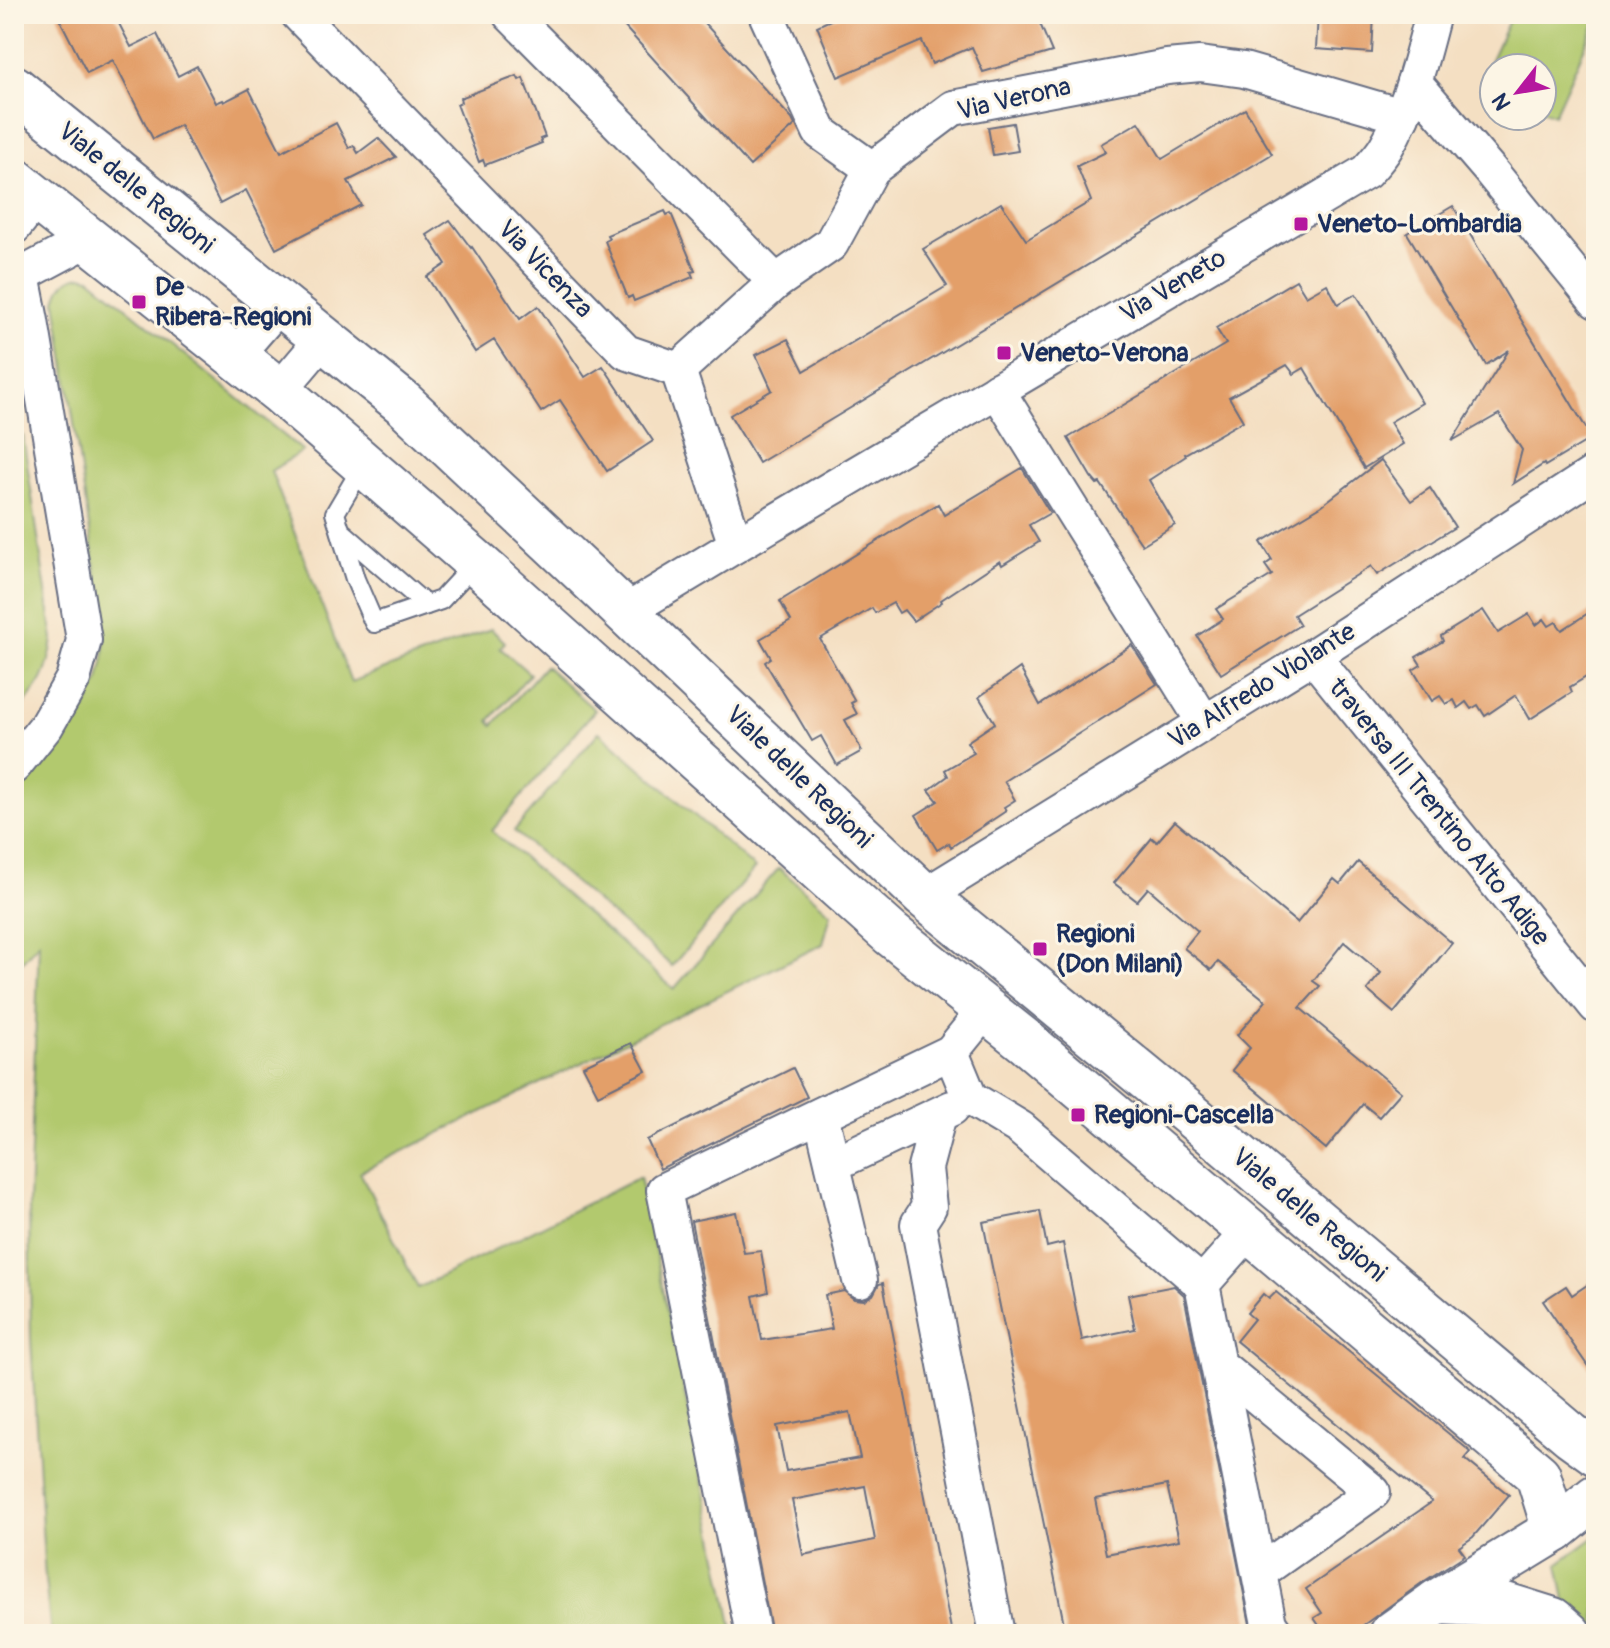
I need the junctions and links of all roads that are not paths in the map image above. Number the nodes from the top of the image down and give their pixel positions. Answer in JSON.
{"nodes":[{"id":1,"x":298,"y":14,"type":"edge"},
{"id":2,"x":510,"y":14,"type":"edge"},
{"id":3,"x":766,"y":14,"type":"edge"},
{"id":4,"x":1433,"y":14,"type":"edge"},
{"id":5,"x":1414,"y":82,"type":"junction"},
{"id":6,"x":14,"y":88,"type":"edge"},
{"id":7,"x":1402,"y":116,"type":"junction"},
{"id":8,"x":872,"y":169,"type":"junction"},
{"id":9,"x":22,"y":202,"type":"edge"},
{"id":10,"x":89,"y":239,"type":"junction"},
{"id":11,"x":18,"y":277,"type":"edge"},
{"id":12,"x":776,"y":282,"type":"junction"},
{"id":13,"x":1596,"y":301,"type":"edge"},
{"id":14,"x":280,"y":304,"type":"junction"},
{"id":15,"x":323,"y":339,"type":"junction"},
{"id":16,"x":235,"y":356,"type":"junction"},
{"id":17,"x":678,"y":370,"type":"junction"},
{"id":18,"x":997,"y":390,"type":"junction"},
{"id":19,"x":279,"y":391,"type":"junction"},
{"id":20,"x":364,"y":464,"type":"junction"},
{"id":21,"x":1596,"y":472,"type":"edge"},
{"id":22,"x":341,"y":531,"type":"junction"},
{"id":23,"x":736,"y":545,"type":"junction"},
{"id":24,"x":476,"y":562,"type":"junction"},
{"id":25,"x":426,"y":605,"type":"junction"},
{"id":26,"x":625,"y":612,"type":"junction"},
{"id":27,"x":1313,"y":656,"type":"junction"},
{"id":28,"x":1204,"y":722,"type":"junction"},
{"id":29,"x":14,"y":766,"type":"edge"},
{"id":30,"x":924,"y":896,"type":"junction"},
{"id":31,"x":891,"y":934,"type":"junction"},
{"id":32,"x":1596,"y":1006,"type":"edge"},
{"id":33,"x":985,"y":1010,"type":"junction"},
{"id":34,"x":951,"y":1052,"type":"junction"},
{"id":35,"x":970,"y":1098,"type":"junction"},
{"id":36,"x":821,"y":1115,"type":"junction"},
{"id":37,"x":939,"y":1115,"type":"junction"},
{"id":38,"x":833,"y":1164,"type":"junction"},
{"id":39,"x":1249,"y":1231,"type":"junction"},
{"id":40,"x":860,"y":1280,"type":"dead end"},
{"id":41,"x":1202,"y":1284,"type":"junction"},
{"id":42,"x":1219,"y":1365,"type":"junction"},
{"id":43,"x":1596,"y":1453,"type":"edge"},
{"id":44,"x":1596,"y":1497,"type":"edge"},
{"id":45,"x":1555,"y":1530,"type":"junction"},
{"id":46,"x":1260,"y":1572,"type":"junction"},
{"id":47,"x":1437,"y":1602,"type":"junction"},
{"id":48,"x":1561,"y":1627,"type":"edge"},
{"id":49,"x":753,"y":1634,"type":"edge"},
{"id":50,"x":997,"y":1634,"type":"edge"},
{"id":51,"x":1276,"y":1634,"type":"edge"},
{"id":52,"x":1392,"y":1634,"type":"edge"}],
"edges":[{"from":1,"to":17,"type":"street","name":"Via Vicenza"},
{"from":2,"to":12,"type":"street"},
{"from":3,"to":8,"type":"street"},
{"from":4,"to":5,"type":"street","name":"Via Veneto"},
{"from":5,"to":7,"type":"street","name":"Via Veneto"},
{"from":5,"to":13,"type":"street"},
{"from":6,"to":14,"type":"street","name":"Viale delle Regioni"},
{"from":7,"to":8,"type":"street","name":"Via Verona"},
{"from":7,"to":18,"type":"street","name":"Via Veneto"},
{"from":8,"to":12,"type":"street","name":"Via Verona"},
{"from":9,"to":10,"type":"street","name":"Viale delle Regioni"},
{"from":10,"to":11,"type":"street"},
{"from":10,"to":16,"type":"street","name":"Viale delle Regioni"},
{"from":11,"to":29,"type":"street"},
{"from":12,"to":17,"type":"street","name":"Via Verona"},
{"from":14,"to":15,"type":"street","name":"Viale delle Regioni"},
{"from":14,"to":16,"type":"street"},
{"from":15,"to":19,"type":"street"},
{"from":15,"to":26,"type":"street","name":"Viale delle Regioni"},
{"from":16,"to":19,"type":"street","name":"Viale delle Regioni"},
{"from":17,"to":23,"type":"street"},
{"from":18,"to":23,"type":"street","name":"Via Veneto"},
{"from":18,"to":28,"type":"street"},
{"from":19,"to":20,"type":"street","name":"Viale delle Regioni"},
{"from":20,"to":22,"type":"lane"},
{"from":20,"to":24,"type":"street","name":"Viale delle Regioni"},
{"from":21,"to":27,"type":"street","name":"Via Alfredo Violante"},
{"from":22,"to":25,"type":"lane"},
{"from":22,"to":25,"type":"lane"},
{"from":23,"to":26,"type":"street","name":"Via Veneto"},
{"from":24,"to":25,"type":"lane"},
{"from":24,"to":31,"type":"street","name":"Viale delle Regioni"},
{"from":26,"to":30,"type":"street","name":"Viale delle Regioni"},
{"from":27,"to":28,"type":"street","name":"Via Alfredo Violante"},
{"from":27,"to":32,"type":"street","name":"traversa III Trentino Alto Adige"},
{"from":28,"to":30,"type":"street","name":"Via Alfredo Violante"},
{"from":30,"to":31,"type":"street"},
{"from":30,"to":43,"type":"street","name":"Viale delle Regioni"},
{"from":31,"to":33,"type":"street","name":"Viale delle Regioni"},
{"from":33,"to":34,"type":"street"},
{"from":33,"to":39,"type":"street","name":"Viale delle Regioni"},
{"from":34,"to":35,"type":"street"},
{"from":34,"to":36,"type":"street"},
{"from":35,"to":37,"type":"street"},
{"from":35,"to":41,"type":"street"},
{"from":36,"to":38,"type":"street"},
{"from":36,"to":49,"type":"street"},
{"from":37,"to":38,"type":"street"},
{"from":37,"to":50,"type":"street"},
{"from":38,"to":40,"type":"street"},
{"from":39,"to":41,"type":"street"},
{"from":39,"to":45,"type":"street","name":"Viale delle Regioni"},
{"from":41,"to":42,"type":"street"},
{"from":42,"to":46,"type":"street"},
{"from":42,"to":46,"type":"street"},
{"from":44,"to":45,"type":"street"},
{"from":45,"to":47,"type":"street"},
{"from":45,"to":48,"type":"street"},
{"from":46,"to":51,"type":"street"},
{"from":47,"to":48,"type":"street"},
{"from":47,"to":52,"type":"street"}]}
